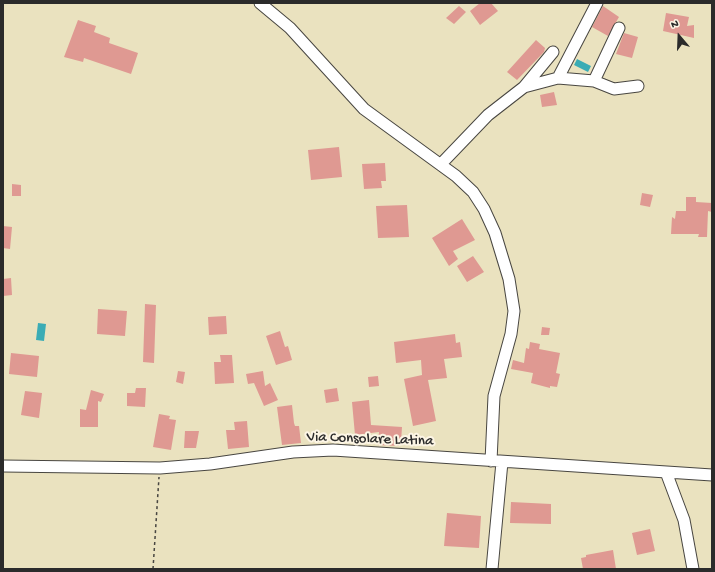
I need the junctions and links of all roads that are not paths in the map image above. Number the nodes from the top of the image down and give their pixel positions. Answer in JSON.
{"nodes":[{"id":1,"x":260,"y":3,"type":"edge"},
{"id":2,"x":597,"y":3,"type":"edge"},
{"id":3,"x":619,"y":28,"type":"dead end"},
{"id":4,"x":553,"y":52,"type":"dead end"},
{"id":5,"x":558,"y":78,"type":"junction"},
{"id":6,"x":594,"y":82,"type":"junction"},
{"id":7,"x":638,"y":86,"type":"dead end"},
{"id":8,"x":524,"y":87,"type":"junction"},
{"id":9,"x":441,"y":164,"type":"junction"},
{"id":10,"x":497,"y":461,"type":"junction"},
{"id":11,"x":3,"y":466,"type":"edge"},
{"id":12,"x":666,"y":472,"type":"junction"},
{"id":13,"x":712,"y":475,"type":"edge"},
{"id":14,"x":492,"y":569,"type":"edge"},
{"id":15,"x":692,"y":569,"type":"edge"}],
"edges":[{"from":1,"to":9,"type":"street"},
{"from":2,"to":5,"type":"street"},
{"from":3,"to":6,"type":"street"},
{"from":4,"to":8,"type":"street"},
{"from":5,"to":6,"type":"street"},
{"from":5,"to":8,"type":"street"},
{"from":6,"to":7,"type":"street"},
{"from":8,"to":9,"type":"street"},
{"from":9,"to":10,"type":"street"},
{"from":10,"to":11,"type":"street","name":"Via Consolare Latina"},
{"from":10,"to":12,"type":"street","name":"Via Consolare Latina"},
{"from":10,"to":14,"type":"street"},
{"from":12,"to":13,"type":"street","name":"Via Consolare Latina"},
{"from":12,"to":15,"type":"street"}]}
